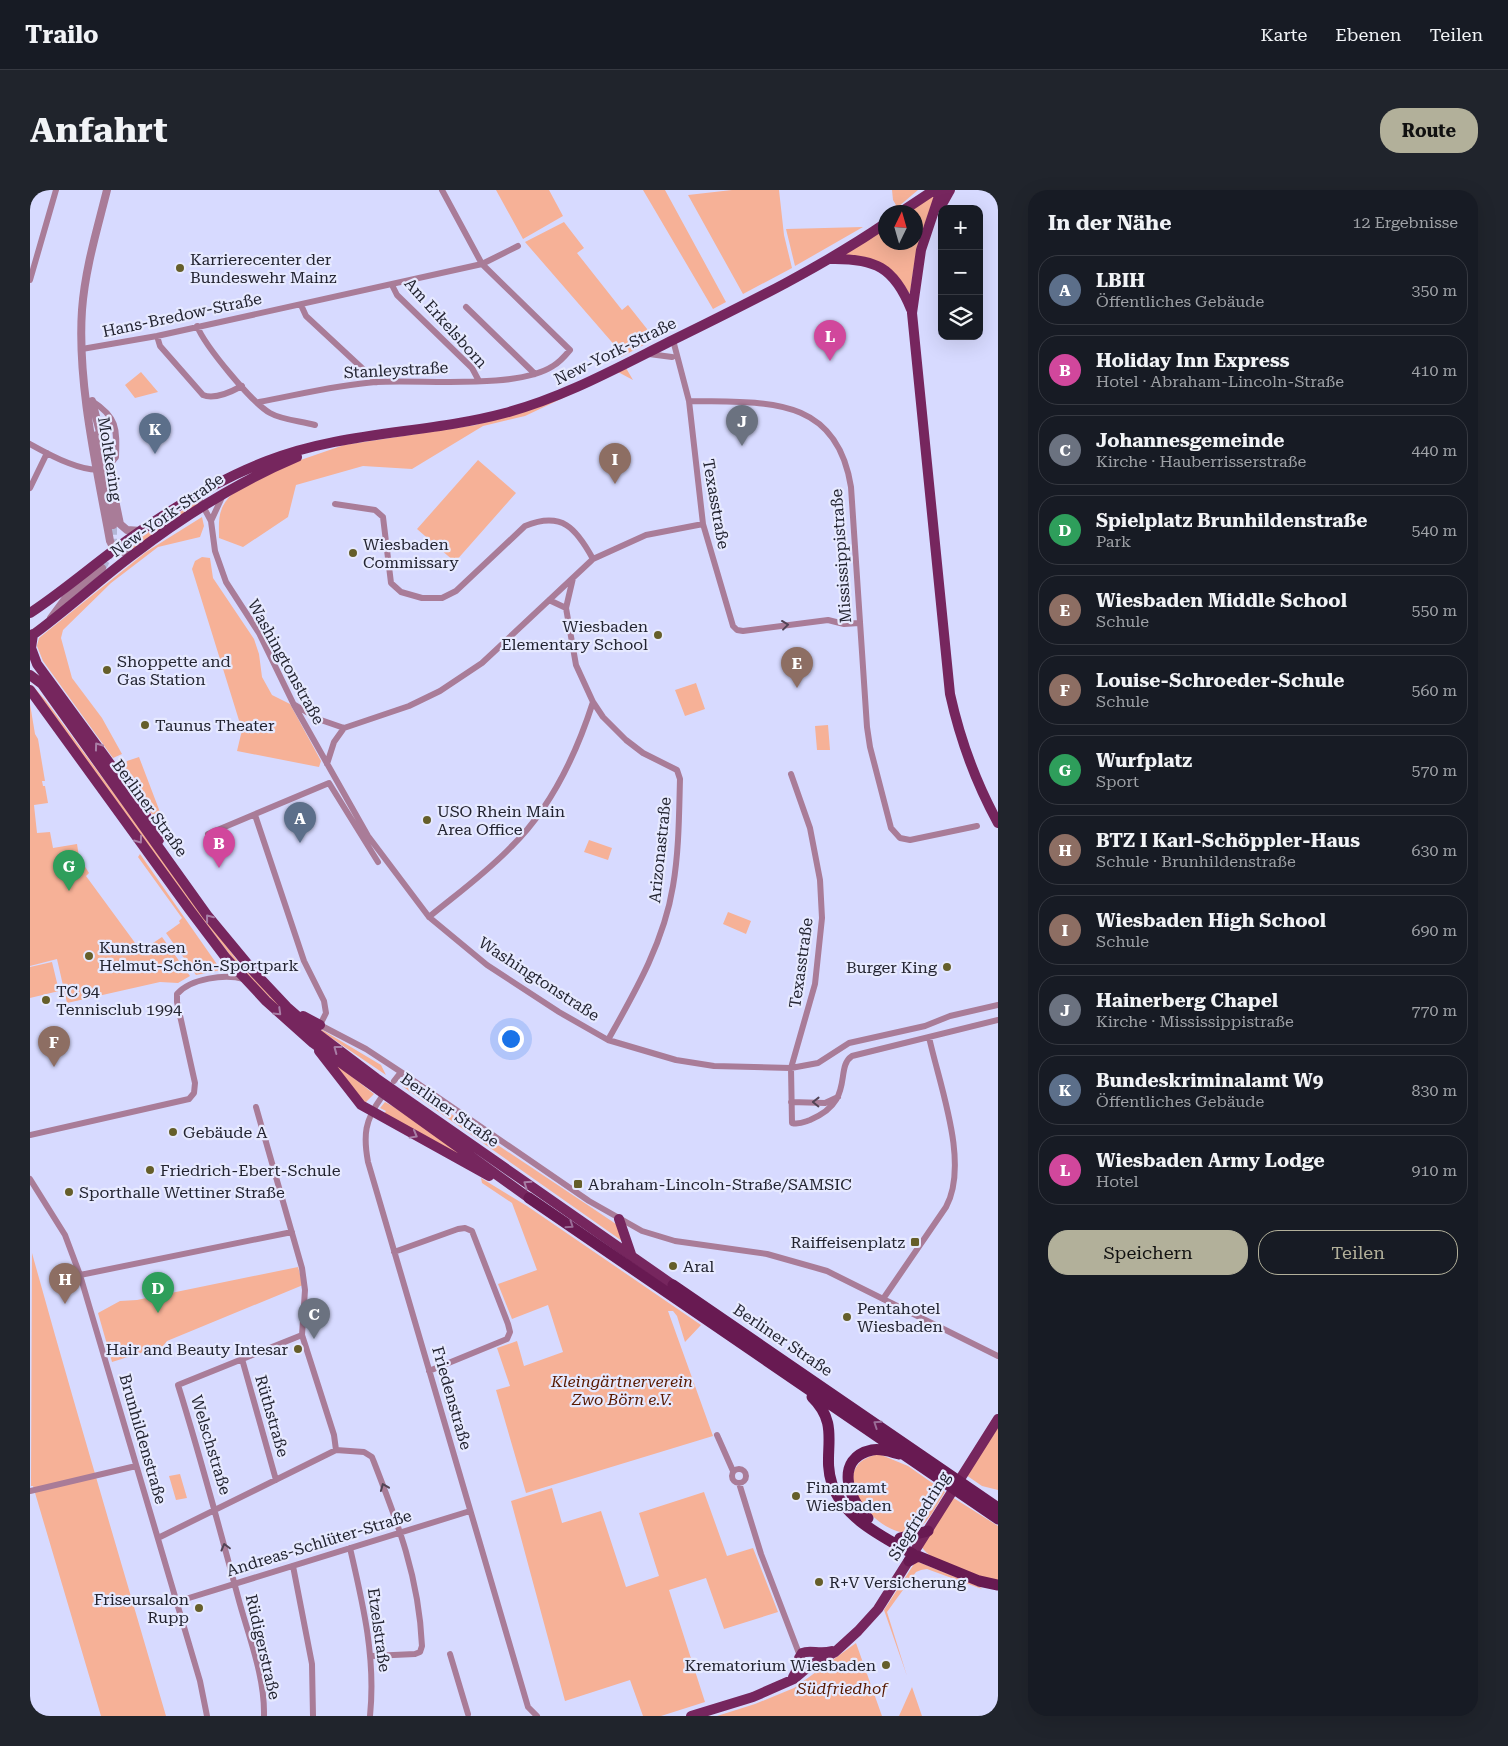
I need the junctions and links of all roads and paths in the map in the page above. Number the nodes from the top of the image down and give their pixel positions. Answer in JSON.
{"nodes":[{"id":1,"x":56,"y":190,"type":"edge"},
{"id":2,"x":107,"y":190,"type":"edge"},
{"id":3,"x":442,"y":190,"type":"edge"},
{"id":4,"x":925,"y":190,"type":"edge"},
{"id":5,"x":934,"y":190,"type":"edge"},
{"id":6,"x":941,"y":190,"type":"edge"},
{"id":7,"x":950,"y":190,"type":"edge"},
{"id":8,"x":908,"y":205,"type":"edge"},
{"id":9,"x":911,"y":205,"type":"edge"},
{"id":10,"x":929,"y":226,"type":"junction"},
{"id":11,"x":878,"y":228,"type":"edge"},
{"id":12,"x":518,"y":246,"type":"dead end"},
{"id":13,"x":830,"y":259,"type":"junction"},
{"id":14,"x":482,"y":264,"type":"junction"},
{"id":15,"x":30,"y":280,"type":"edge"},
{"id":16,"x":392,"y":285,"type":"junction"},
{"id":17,"x":301,"y":305,"type":"junction"},
{"id":18,"x":466,"y":307,"type":"dead end"},
{"id":19,"x":912,"y":313,"type":"junction"},
{"id":20,"x":197,"y":326,"type":"junction"},
{"id":21,"x":157,"y":336,"type":"junction"},
{"id":22,"x":672,"y":341,"type":"junction"},
{"id":23,"x":82,"y":350,"type":"junction"},
{"id":24,"x":643,"y":355,"type":"junction"},
{"id":25,"x":672,"y":357,"type":"junction"},
{"id":26,"x":679,"y":364,"type":"junction"},
{"id":27,"x":535,"y":374,"type":"junction"},
{"id":28,"x":480,"y":381,"type":"junction"},
{"id":29,"x":377,"y":382,"type":"junction"},
{"id":30,"x":242,"y":386,"type":"junction"},
{"id":31,"x":92,"y":401,"type":"junction"},
{"id":32,"x":689,"y":401,"type":"junction"},
{"id":33,"x":259,"y":402,"type":"junction"},
{"id":34,"x":315,"y":425,"type":"dead end"},
{"id":35,"x":335,"y":442,"type":"junction"},
{"id":36,"x":30,"y":444,"type":"edge"},
{"id":37,"x":100,"y":452,"type":"junction"},
{"id":38,"x":47,"y":453,"type":"junction"},
{"id":39,"x":104,"y":477,"type":"junction"},
{"id":40,"x":30,"y":488,"type":"edge"},
{"id":41,"x":226,"y":490,"type":"junction"},
{"id":42,"x":197,"y":495,"type":"junction"},
{"id":43,"x":335,"y":504,"type":"dead end"},
{"id":44,"x":203,"y":505,"type":"junction"},
{"id":45,"x":211,"y":521,"type":"junction"},
{"id":46,"x":703,"y":524,"type":"junction"},
{"id":47,"x":113,"y":525,"type":"tunnel mouth"},
{"id":48,"x":141,"y":531,"type":"junction"},
{"id":49,"x":114,"y":550,"type":"junction"},
{"id":50,"x":134,"y":553,"type":"junction"},
{"id":51,"x":593,"y":559,"type":"junction"},
{"id":52,"x":102,"y":568,"type":"tunnel mouth"},
{"id":53,"x":573,"y":578,"type":"junction"},
{"id":54,"x":550,"y":600,"type":"junction"},
{"id":55,"x":566,"y":608,"type":"junction"},
{"id":56,"x":30,"y":614,"type":"edge"},
{"id":57,"x":50,"y":620,"type":"junction"},
{"id":58,"x":859,"y":623,"type":"junction"},
{"id":59,"x":32,"y":635,"type":"edge"},
{"id":60,"x":34,"y":664,"type":"edge"},
{"id":61,"x":30,"y":675,"type":"edge"},
{"id":62,"x":30,"y":690,"type":"edge"},
{"id":63,"x":593,"y":702,"type":"junction"},
{"id":64,"x":294,"y":705,"type":"junction"},
{"id":65,"x":344,"y":728,"type":"junction"},
{"id":66,"x":327,"y":764,"type":"junction"},
{"id":67,"x":792,"y":774,"type":"dead end"},
{"id":68,"x":255,"y":815,"type":"junction"},
{"id":69,"x":998,"y":823,"type":"edge"},
{"id":70,"x":977,"y":826,"type":"dead end"},
{"id":71,"x":208,"y":834,"type":"dead end"},
{"id":72,"x":378,"y":862,"type":"dead end"},
{"id":73,"x":172,"y":865,"type":"junction"},
{"id":74,"x":429,"y":917,"type":"junction"},
{"id":75,"x":226,"y":958,"type":"junction"},
{"id":76,"x":220,"y":977,"type":"junction"},
{"id":77,"x":244,"y":979,"type":"junction"},
{"id":78,"x":998,"y":1005,"type":"edge"},
{"id":79,"x":287,"y":1007,"type":"junction"},
{"id":80,"x":998,"y":1020,"type":"edge"},
{"id":81,"x":320,"y":1025,"type":"junction"},
{"id":82,"x":928,"y":1037,"type":"junction"},
{"id":83,"x":608,"y":1040,"type":"junction"},
{"id":84,"x":313,"y":1044,"type":"junction"},
{"id":85,"x":792,"y":1068,"type":"junction"},
{"id":86,"x":401,"y":1072,"type":"junction"},
{"id":87,"x":373,"y":1081,"type":"junction"},
{"id":88,"x":394,"y":1081,"type":"dead end"},
{"id":89,"x":839,"y":1097,"type":"junction"},
{"id":90,"x":381,"y":1098,"type":"dead end"},
{"id":91,"x":399,"y":1100,"type":"junction"},
{"id":92,"x":790,"y":1102,"type":"junction"},
{"id":93,"x":256,"y":1107,"type":"dead end"},
{"id":94,"x":371,"y":1112,"type":"junction"},
{"id":95,"x":30,"y":1135,"type":"edge"},
{"id":96,"x":30,"y":1179,"type":"edge"},
{"id":97,"x":530,"y":1198,"type":"junction"},
{"id":98,"x":619,"y":1219,"type":"junction"},
{"id":99,"x":292,"y":1232,"type":"junction"},
{"id":100,"x":394,"y":1252,"type":"junction"},
{"id":101,"x":632,"y":1257,"type":"junction"},
{"id":102,"x":80,"y":1275,"type":"junction"},
{"id":103,"x":673,"y":1285,"type":"joint"},
{"id":104,"x":883,"y":1298,"type":"junction"},
{"id":105,"x":302,"y":1335,"type":"junction"},
{"id":106,"x":979,"y":1346,"type":"junction"},
{"id":107,"x":998,"y":1352,"type":"edge"},
{"id":108,"x":998,"y":1356,"type":"edge"},
{"id":109,"x":242,"y":1359,"type":"junction"},
{"id":110,"x":429,"y":1371,"type":"junction"},
{"id":111,"x":792,"y":1378,"type":"junction"},
{"id":112,"x":998,"y":1419,"type":"edge"},
{"id":113,"x":717,"y":1435,"type":"dead end"},
{"id":114,"x":336,"y":1450,"type":"junction"},
{"id":115,"x":906,"y":1455,"type":"junction"},
{"id":116,"x":136,"y":1466,"type":"junction"},
{"id":117,"x":733,"y":1471,"type":"junction"},
{"id":118,"x":943,"y":1476,"type":"junction"},
{"id":119,"x":276,"y":1480,"type":"junction"},
{"id":120,"x":739,"y":1483,"type":"junction"},
{"id":121,"x":30,"y":1491,"type":"edge"},
{"id":122,"x":974,"y":1495,"type":"junction"},
{"id":123,"x":998,"y":1497,"type":"edge"},
{"id":124,"x":998,"y":1508,"type":"edge"},
{"id":125,"x":215,"y":1510,"type":"junction"},
{"id":126,"x":470,"y":1511,"type":"junction"},
{"id":127,"x":998,"y":1519,"type":"edge"},
{"id":128,"x":928,"y":1531,"type":"junction"},
{"id":129,"x":402,"y":1532,"type":"junction"},
{"id":130,"x":158,"y":1538,"type":"junction"},
{"id":131,"x":900,"y":1538,"type":"junction"},
{"id":132,"x":350,"y":1548,"type":"junction"},
{"id":133,"x":908,"y":1562,"type":"junction"},
{"id":134,"x":293,"y":1566,"type":"junction"},
{"id":135,"x":235,"y":1584,"type":"junction"},
{"id":136,"x":998,"y":1585,"type":"edge"},
{"id":137,"x":176,"y":1602,"type":"junction"},
{"id":138,"x":450,"y":1654,"type":"dead end"},
{"id":139,"x":372,"y":1656,"type":"junction"},
{"id":140,"x":807,"y":1659,"type":"junction"},
{"id":141,"x":528,"y":1708,"type":"junction"},
{"id":142,"x":468,"y":1714,"type":"dead end"},
{"id":143,"x":207,"y":1716,"type":"edge"},
{"id":144,"x":264,"y":1716,"type":"edge"},
{"id":145,"x":312,"y":1716,"type":"edge"},
{"id":146,"x":370,"y":1716,"type":"edge"},
{"id":147,"x":526,"y":1716,"type":"edge"},
{"id":148,"x":537,"y":1716,"type":"edge"},
{"id":149,"x":691,"y":1716,"type":"edge"}],
"edges":[{"from":1,"to":15,"type":"street"},
{"from":2,"to":23,"type":"street","name":"Moltkering"},
{"from":3,"to":14,"type":"street"},
{"from":4,"to":8,"type":"main road"},
{"from":5,"to":9,"type":"main road"},
{"from":6,"to":10,"type":"main road"},
{"from":7,"to":10,"type":"main road"},
{"from":10,"to":19,"type":"main road"},
{"from":11,"to":13,"type":"main road","name":"New-York-Straße"},
{"from":12,"to":14,"type":"street","name":"Hans-Bredow-Straße"},
{"from":13,"to":19,"type":"main road"},
{"from":13,"to":22,"type":"main road","name":"New-York-Straße"},
{"from":14,"to":16,"type":"street","name":"Hans-Bredow-Straße"},
{"from":14,"to":27,"type":"street","name":"Stanleystraße"},
{"from":16,"to":17,"type":"street","name":"Hans-Bredow-Straße"},
{"from":16,"to":28,"type":"street","name":"Am Erkelsborn"},
{"from":17,"to":20,"type":"street","name":"Hans-Bredow-Straße"},
{"from":17,"to":29,"type":"street"},
{"from":18,"to":27,"type":"street"},
{"from":19,"to":69,"type":"main road"},
{"from":20,"to":21,"type":"street","name":"Hans-Bredow-Straße"},
{"from":20,"to":30,"type":"street"},
{"from":21,"to":23,"type":"street","name":"Hans-Bredow-Straße"},
{"from":21,"to":30,"type":"street"},
{"from":22,"to":24,"type":"main road","name":"New-York-Straße"},
{"from":22,"to":25,"type":"street"},
{"from":22,"to":26,"type":"street"},
{"from":23,"to":31,"type":"street","name":"Moltkering"},
{"from":23,"to":37,"type":"street","name":"Moltkering"},
{"from":24,"to":25,"type":"street"},
{"from":24,"to":35,"type":"main road","name":"New-York-Straße"},
{"from":25,"to":26,"type":"street"},
{"from":26,"to":32,"type":"street","name":"Texasstraße"},
{"from":27,"to":28,"type":"street","name":"Stanleystraße"},
{"from":28,"to":29,"type":"street","name":"Stanleystraße"},
{"from":29,"to":33,"type":"street","name":"Stanleystraße"},
{"from":30,"to":33,"type":"street"},
{"from":31,"to":37,"type":"street","name":"Moltkering"},
{"from":31,"to":38,"type":"street"},
{"from":32,"to":46,"type":"street","name":"Texasstraße"},
{"from":32,"to":58,"type":"street","name":"Mississippistraße"},
{"from":33,"to":34,"type":"street"},
{"from":35,"to":41,"type":"main road","name":"New-York-Straße"},
{"from":35,"to":42,"type":"main road","name":"New-York-Straße"},
{"from":36,"to":38,"type":"street"},
{"from":37,"to":39,"type":"street"},
{"from":37,"to":39,"type":"street","name":"Moltkering"},
{"from":38,"to":40,"type":"street"},
{"from":39,"to":47,"type":"street","name":"Moltkering"},
{"from":39,"to":48,"type":"street"},
{"from":39,"to":49,"type":"street","name":"Moltkering"},
{"from":41,"to":44,"type":"main road","name":"New-York-Straße"},
{"from":41,"to":45,"type":"street"},
{"from":42,"to":44,"type":"street","name":"Washingtonstraße"},
{"from":42,"to":48,"type":"main road","name":"New-York-Straße"},
{"from":43,"to":51,"type":"street"},
{"from":44,"to":45,"type":"street","name":"Washingtonstraße"},
{"from":44,"to":50,"type":"main road","name":"New-York-Straße"},
{"from":45,"to":64,"type":"street","name":"Washingtonstraße"},
{"from":46,"to":51,"type":"street"},
{"from":46,"to":58,"type":"street","name":"Texasstraße","one_way":true},
{"from":48,"to":49,"type":"main road","name":"New-York-Straße"},
{"from":49,"to":50,"type":"street"},
{"from":49,"to":56,"type":"main road","name":"New-York-Straße"},
{"from":50,"to":57,"type":"main road","name":"New-York-Straße"},
{"from":51,"to":53,"type":"street"},
{"from":52,"to":57,"type":"street"},
{"from":53,"to":54,"type":"street"},
{"from":53,"to":55,"type":"street"},
{"from":54,"to":55,"type":"street"},
{"from":54,"to":65,"type":"street"},
{"from":55,"to":63,"type":"street"},
{"from":57,"to":59,"type":"main road","name":"New-York-Straße"},
{"from":58,"to":70,"type":"street","name":"Mississippistraße"},
{"from":59,"to":60,"type":"main road"},
{"from":73,"to":60,"type":"main road","one_way":true},
{"from":61,"to":73,"type":"main road","name":"Berliner Straße"},
{"from":62,"to":75,"type":"main road","name":"Berliner Straße","one_way":true},
{"from":63,"to":74,"type":"street"},
{"from":63,"to":83,"type":"street","name":"Arizonastraße"},
{"from":64,"to":65,"type":"street"},
{"from":64,"to":66,"type":"street","name":"Washingtonstraße"},
{"from":65,"to":66,"type":"street"},
{"from":66,"to":74,"type":"street","name":"Washingtonstraße"},
{"from":67,"to":85,"type":"street","name":"Texasstraße"},
{"from":68,"to":71,"type":"street"},
{"from":68,"to":72,"type":"street"},
{"from":68,"to":81,"type":"street"},
{"from":79,"to":73,"type":"main road","name":"Berliner Straße","one_way":true},
{"from":74,"to":83,"type":"street","name":"Washingtonstraße"},
{"from":75,"to":76,"type":"street"},
{"from":75,"to":77,"type":"main road","name":"Berliner Straße"},
{"from":76,"to":77,"type":"street"},
{"from":76,"to":95,"type":"street"},
{"from":77,"to":84,"type":"main road","name":"Berliner Straße","one_way":true},
{"from":78,"to":85,"type":"street","name":"Washingtonstraße"},
{"from":79,"to":81,"type":"main road"},
{"from":87,"to":79,"type":"main road","name":"Berliner Straße","one_way":true},
{"from":80,"to":82,"type":"street"},
{"from":81,"to":86,"type":"street"},
{"from":82,"to":89,"type":"street"},
{"from":82,"to":104,"type":"street"},
{"from":83,"to":85,"type":"street","name":"Washingtonstraße"},
{"from":84,"to":87,"type":"main road","name":"Berliner Straße"},
{"from":84,"to":94,"type":"main road"},
{"from":85,"to":92,"type":"street"},
{"from":86,"to":88,"type":"street"},
{"from":86,"to":98,"type":"street"},
{"from":87,"to":91,"type":"main road","name":"Berliner Straße"},
{"from":89,"to":92,"type":"street","one_way":true},
{"from":89,"to":92,"type":"street"},
{"from":90,"to":94,"type":"street","name":"Friedenstraße"},
{"from":91,"to":97,"type":"main road","name":"Berliner Straße"},
{"from":101,"to":91,"type":"main road","name":"Berliner Straße","one_way":true},
{"from":93,"to":99,"type":"street"},
{"from":94,"to":97,"type":"main road","one_way":true},
{"from":94,"to":100,"type":"street","name":"Friedenstraße"},
{"from":96,"to":102,"type":"street","name":"Brunhildenstraße"},
{"from":97,"to":111,"type":"highway","name":"Berliner Straße","one_way":true},
{"from":98,"to":101,"type":"main road"},
{"from":98,"to":104,"type":"street"},
{"from":99,"to":102,"type":"street"},
{"from":99,"to":105,"type":"street"},
{"from":100,"to":110,"type":"street","name":"Friedenstraße"},
{"from":100,"to":110,"type":"street"},
{"from":101,"to":103,"type":"main road","name":"Berliner Straße"},
{"from":102,"to":116,"type":"street","name":"Brunhildenstraße"},
{"from":118,"to":103,"type":"highway","name":"Berliner Straße","one_way":true},
{"from":104,"to":106,"type":"street"},
{"from":105,"to":109,"type":"street","name":"Welschstraße"},
{"from":105,"to":114,"type":"street"},
{"from":106,"to":107,"type":"street"},
{"from":106,"to":108,"type":"street"},
{"from":109,"to":119,"type":"street","name":"Rüthstraße"},
{"from":109,"to":125,"type":"street","name":"Welschstraße"},
{"from":110,"to":126,"type":"street","name":"Friedenstraße"},
{"from":111,"to":115,"type":"highway"},
{"from":111,"to":133,"type":"highway"},
{"from":112,"to":128,"type":"main road","name":"Siegfriedring"},
{"from":113,"to":117,"type":"street"},
{"from":114,"to":119,"type":"street"},
{"from":129,"to":114,"type":"street","one_way":true},
{"from":115,"to":118,"type":"highway"},
{"from":115,"to":131,"type":"highway"},
{"from":116,"to":121,"type":"street"},
{"from":116,"to":130,"type":"street","name":"Brunhildenstraße"},
{"from":117,"to":120,"type":"street"},
{"from":117,"to":120,"type":"street"},
{"from":118,"to":122,"type":"highway"},
{"from":119,"to":125,"type":"street"},
{"from":120,"to":140,"type":"street"},
{"from":122,"to":123,"type":"highway"},
{"from":122,"to":124,"type":"highway"},
{"from":122,"to":127,"type":"highway"},
{"from":125,"to":130,"type":"street"},
{"from":135,"to":125,"type":"street","name":"Welschstraße","one_way":true},
{"from":126,"to":129,"type":"street","name":"Andreas-Schlüter-Straße"},
{"from":126,"to":141,"type":"street","name":"Friedenstraße"},
{"from":128,"to":131,"type":"highway"},
{"from":128,"to":133,"type":"main road","name":"Siegfriedring"},
{"from":129,"to":132,"type":"street","name":"Andreas-Schlüter-Straße"},
{"from":129,"to":139,"type":"street"},
{"from":130,"to":137,"type":"street","name":"Brunhildenstraße"},
{"from":131,"to":133,"type":"highway"},
{"from":132,"to":134,"type":"street","name":"Andreas-Schlüter-Straße"},
{"from":132,"to":139,"type":"street","name":"Etzelstraße"},
{"from":133,"to":136,"type":"highway"},
{"from":133,"to":140,"type":"main road","name":"Siegfriedring"},
{"from":134,"to":135,"type":"street","name":"Andreas-Schlüter-Straße"},
{"from":134,"to":145,"type":"street"},
{"from":135,"to":137,"type":"street","name":"Andreas-Schlüter-Straße"},
{"from":135,"to":144,"type":"street","name":"Rüdigerstraße"},
{"from":137,"to":143,"type":"street","name":"Brunhildenstraße"},
{"from":138,"to":142,"type":"street"},
{"from":139,"to":146,"type":"street","name":"Etzelstraße"},
{"from":140,"to":149,"type":"main road","name":"Siegfriedring"},
{"from":141,"to":147,"type":"street"},
{"from":141,"to":148,"type":"street"}]}
